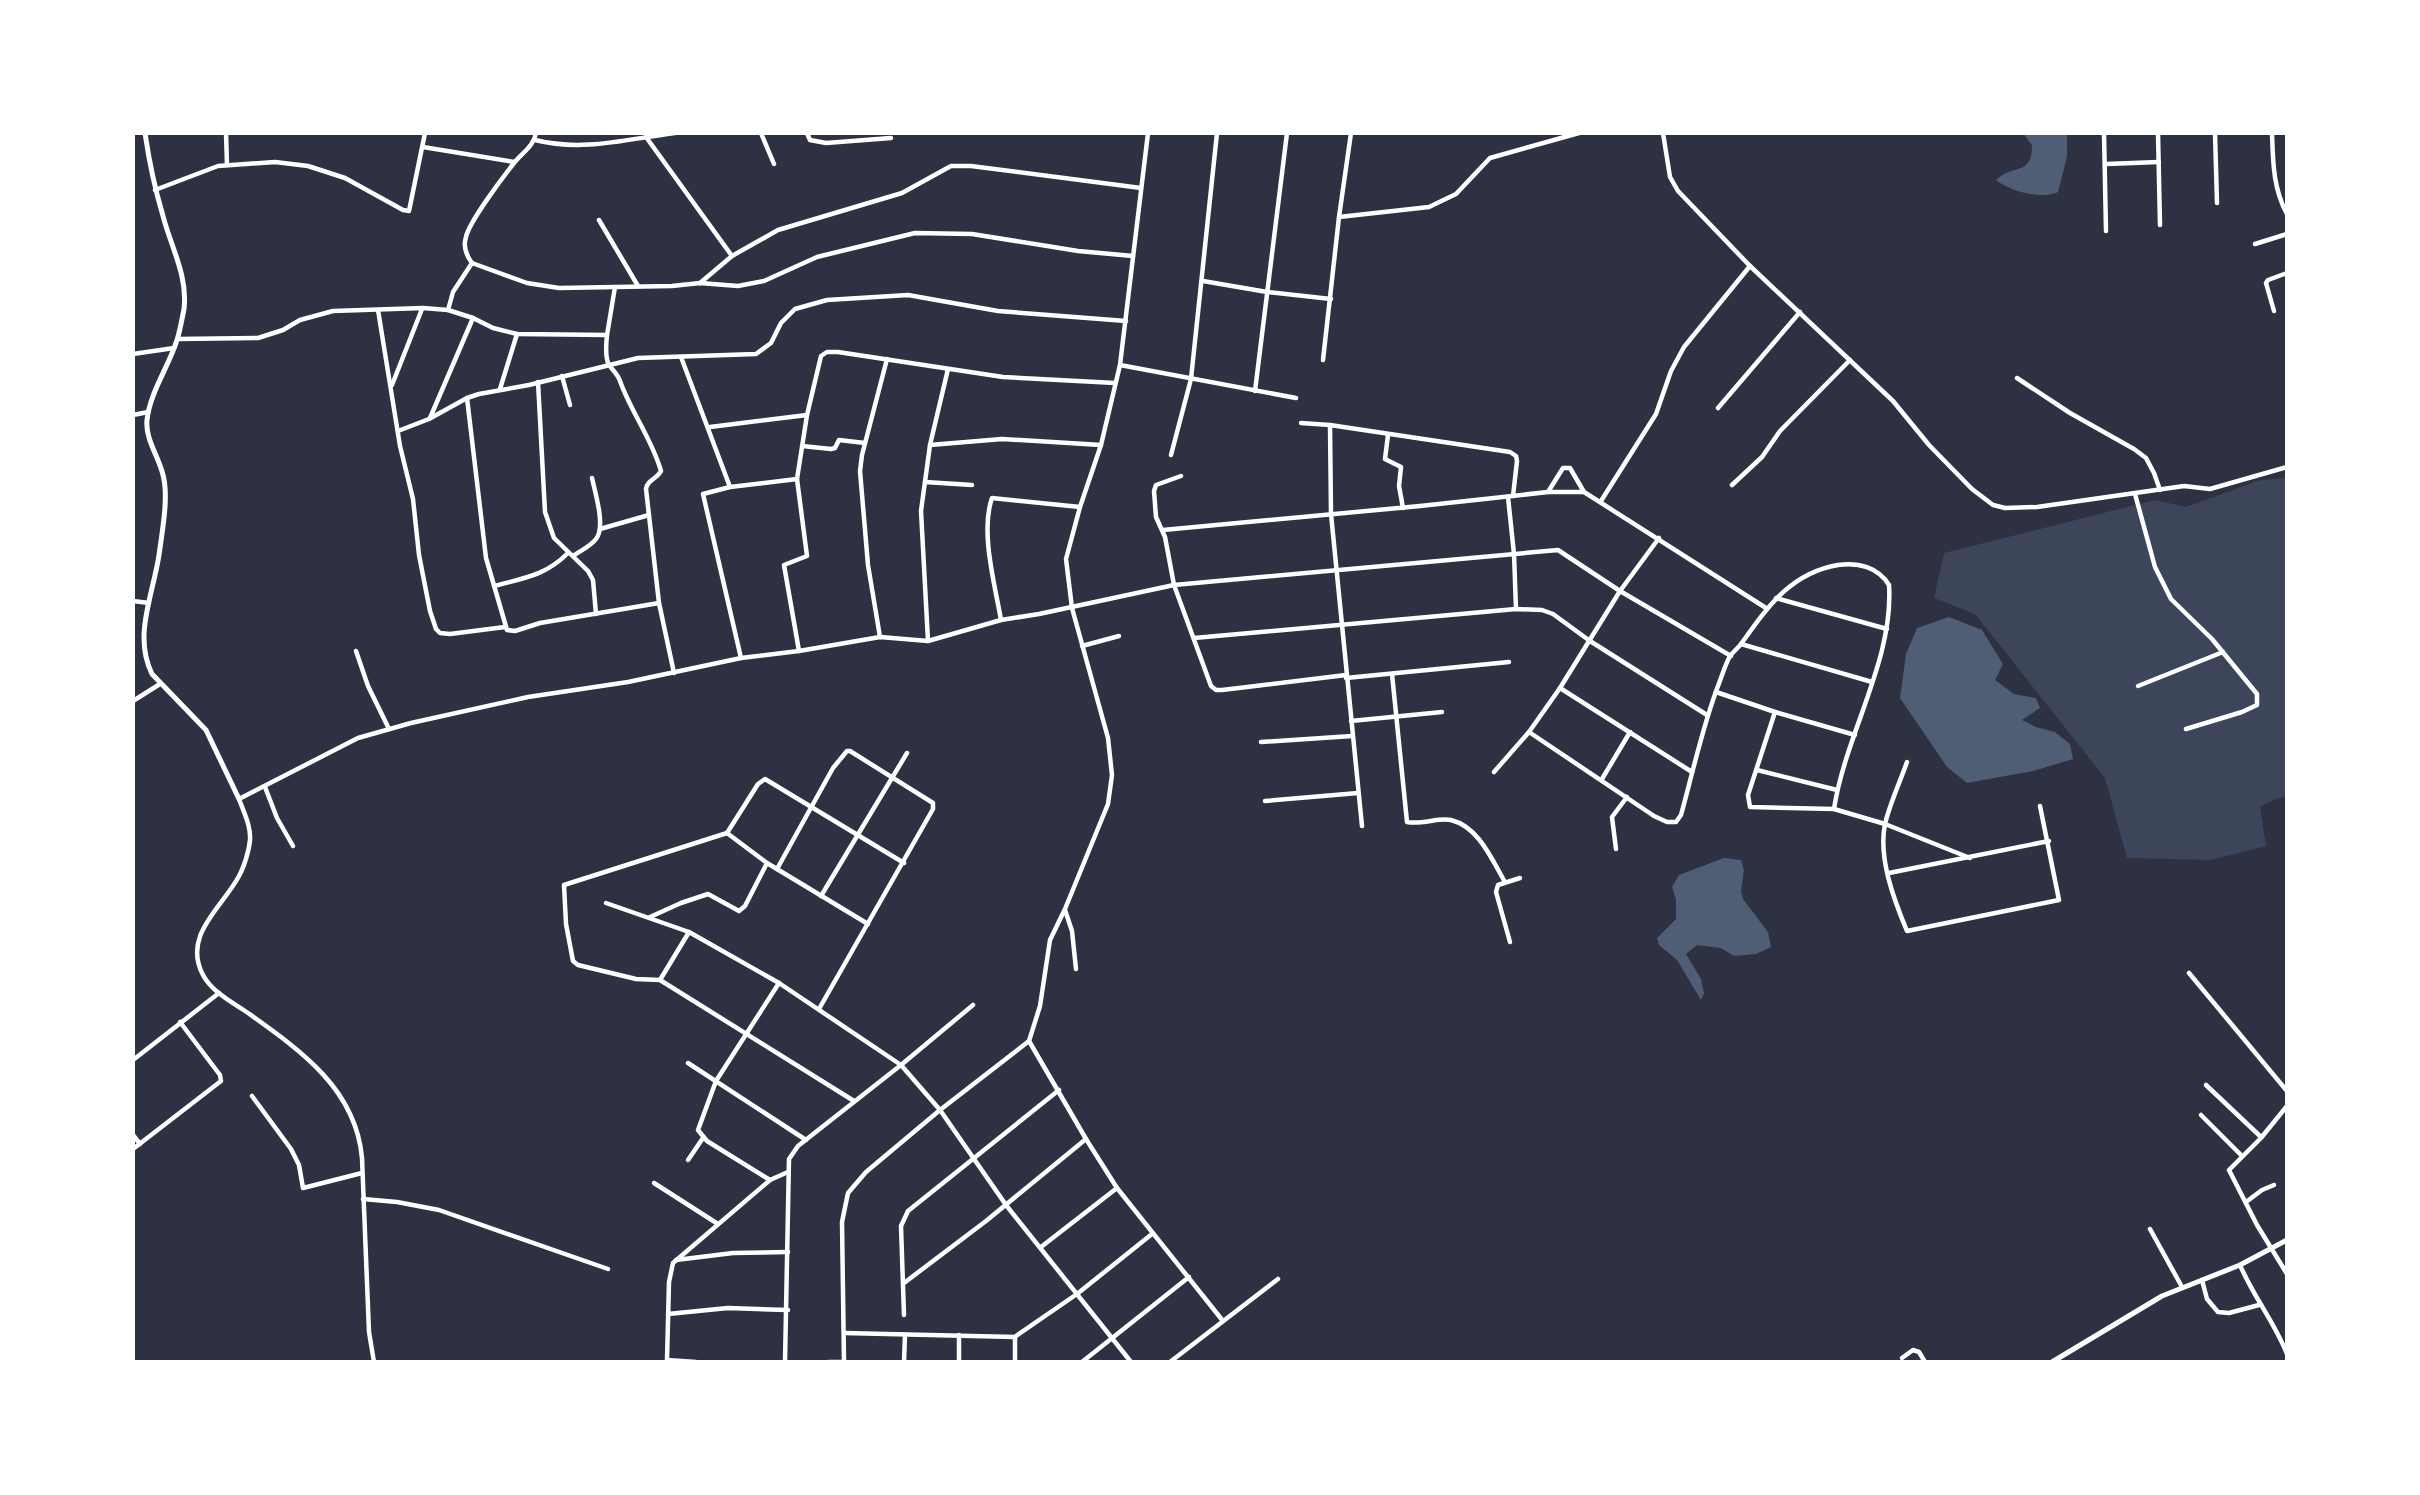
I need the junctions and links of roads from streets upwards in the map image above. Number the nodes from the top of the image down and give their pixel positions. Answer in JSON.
{"nodes":[{"id":1,"x":145,"y":133,"type":"edge"},
{"id":2,"x":226,"y":133,"type":"edge"},
{"id":3,"x":425,"y":133,"type":"edge"},
{"id":4,"x":536,"y":133,"type":"edge"},
{"id":5,"x":675,"y":133,"type":"edge"},
{"id":6,"x":761,"y":133,"type":"edge"},
{"id":7,"x":807,"y":133,"type":"edge"},
{"id":8,"x":1148,"y":133,"type":"edge"},
{"id":9,"x":1217,"y":133,"type":"edge"},
{"id":10,"x":1287,"y":133,"type":"edge"},
{"id":11,"x":1351,"y":133,"type":"edge"},
{"id":12,"x":1579,"y":133,"type":"edge"},
{"id":13,"x":1663,"y":133,"type":"edge"},
{"id":14,"x":2105,"y":133,"type":"edge"},
{"id":15,"x":2158,"y":133,"type":"edge"},
{"id":16,"x":2215,"y":133,"type":"edge"},
{"id":17,"x":2272,"y":133,"type":"edge"},
{"id":18,"x":646,"y":137,"type":"junction"},
{"id":19,"x":891,"y":138,"type":"dead end"},
{"id":20,"x":535,"y":140,"type":"junction"},
{"id":21,"x":423,"y":147,"type":"junction"},
{"id":22,"x":514,"y":162,"type":"junction"},
{"id":23,"x":2159,"y":162,"type":"junction"},
{"id":24,"x":774,"y":164,"type":"dead end"},
{"id":25,"x":2106,"y":164,"type":"junction"},
{"id":26,"x":227,"y":165,"type":"junction"},
{"id":27,"x":1141,"y":188,"type":"junction"},
{"id":28,"x":155,"y":190,"type":"junction"},
{"id":29,"x":2287,"y":194,"type":"edge"},
{"id":30,"x":2278,"y":196,"type":"junction"},
{"id":31,"x":2217,"y":203,"type":"dead end"},
{"id":32,"x":2287,"y":214,"type":"edge"},
{"id":33,"x":1339,"y":217,"type":"junction"},
{"id":34,"x":600,"y":220,"type":"dead end"},
{"id":35,"x":2160,"y":225,"type":"dead end"},
{"id":36,"x":2106,"y":231,"type":"dead end"},
{"id":37,"x":2287,"y":234,"type":"edge"},
{"id":38,"x":2255,"y":244,"type":"dead end"},
{"id":39,"x":732,"y":256,"type":"junction"},
{"id":40,"x":1133,"y":256,"type":"junction"},
{"id":41,"x":472,"y":262,"type":"junction"},
{"id":42,"x":1750,"y":266,"type":"junction"},
{"id":43,"x":2287,"y":273,"type":"edge"},
{"id":44,"x":1203,"y":281,"type":"junction"},
{"id":45,"x":700,"y":283,"type":"junction"},
{"id":46,"x":615,"y":287,"type":"junction"},
{"id":47,"x":638,"y":287,"type":"junction"},
{"id":48,"x":1267,"y":292,"type":"junction"},
{"id":49,"x":1332,"y":299,"type":"junction"},
{"id":50,"x":423,"y":308,"type":"junction"},
{"id":51,"x":378,"y":310,"type":"junction"},
{"id":52,"x":448,"y":310,"type":"junction"},
{"id":53,"x":2274,"y":311,"type":"dead end"},
{"id":54,"x":1800,"y":312,"type":"junction"},
{"id":55,"x":473,"y":318,"type":"junction"},
{"id":56,"x":1126,"y":321,"type":"junction"},
{"id":57,"x":517,"y":334,"type":"junction"},
{"id":58,"x":607,"y":335,"type":"junction"},
{"id":59,"x":178,"y":339,"type":"junction"},
{"id":60,"x":174,"y":348,"type":"junction"},
{"id":61,"x":133,"y":354,"type":"edge"},
{"id":62,"x":681,"y":357,"type":"junction"},
{"id":63,"x":887,"y":359,"type":"junction"},
{"id":64,"x":1323,"y":360,"type":"dead end"},
{"id":65,"x":1850,"y":360,"type":"junction"},
{"id":66,"x":609,"y":364,"type":"junction"},
{"id":67,"x":1121,"y":365,"type":"junction"},
{"id":68,"x":948,"y":369,"type":"junction"},
{"id":69,"x":562,"y":376,"type":"junction"},
{"id":70,"x":1191,"y":379,"type":"junction"},
{"id":71,"x":2017,"y":379,"type":"dead end"},
{"id":72,"x":538,"y":382,"type":"junction"},
{"id":73,"x":1115,"y":383,"type":"junction"},
{"id":74,"x":392,"y":386,"type":"junction"},
{"id":75,"x":500,"y":389,"type":"junction"},
{"id":76,"x":1255,"y":391,"type":"junction"},
{"id":77,"x":467,"y":398,"type":"junction"},
{"id":78,"x":1296,"y":398,"type":"dead end"},
{"id":79,"x":570,"y":405,"type":"dead end"},
{"id":80,"x":1718,"y":408,"type":"dead end"},
{"id":81,"x":148,"y":412,"type":"junction"},
{"id":82,"x":133,"y":415,"type":"edge"},
{"id":83,"x":807,"y":415,"type":"junction"},
{"id":84,"x":429,"y":419,"type":"junction"},
{"id":85,"x":1301,"y":423,"type":"dead end"},
{"id":86,"x":1330,"y":425,"type":"junction"},
{"id":87,"x":710,"y":427,"type":"junction"},
{"id":88,"x":398,"y":431,"type":"junction"},
{"id":89,"x":1388,"y":435,"type":"junction"},
{"id":90,"x":865,"y":443,"type":"junction"},
{"id":91,"x":1101,"y":444,"type":"junction"},
{"id":92,"x":930,"y":445,"type":"junction"},
{"id":93,"x":802,"y":446,"type":"junction"},
{"id":94,"x":1171,"y":455,"type":"dead end"},
{"id":95,"x":2287,"y":467,"type":"edge"},
{"id":96,"x":1181,"y":476,"type":"dead end"},
{"id":97,"x":592,"y":478,"type":"dead end"},
{"id":98,"x":797,"y":479,"type":"junction"},
{"id":99,"x":925,"y":482,"type":"junction"},
{"id":100,"x":972,"y":485,"type":"dead end"},
{"id":101,"x":1732,"y":485,"type":"dead end"},
{"id":102,"x":730,"y":487,"type":"junction"},
{"id":103,"x":2160,"y":490,"type":"junction"},
{"id":104,"x":1548,"y":492,"type":"junction"},
{"id":105,"x":1584,"y":492,"type":"junction"},
{"id":106,"x":2135,"y":494,"type":"junction"},
{"id":107,"x":1510,"y":497,"type":"junction"},
{"id":108,"x":1601,"y":501,"type":"junction"},
{"id":109,"x":1080,"y":507,"type":"junction"},
{"id":110,"x":1404,"y":508,"type":"junction"},
{"id":111,"x":649,"y":514,"type":"junction"},
{"id":112,"x":1331,"y":514,"type":"junction"},
{"id":113,"x":600,"y":529,"type":"junction"},
{"id":114,"x":1163,"y":530,"type":"junction"},
{"id":115,"x":1659,"y":538,"type":"junction"},
{"id":116,"x":570,"y":554,"type":"junction"},
{"id":117,"x":1514,"y":554,"type":"junction"},
{"id":118,"x":1336,"y":570,"type":"junction"},
{"id":119,"x":1174,"y":585,"type":"junction"},
{"id":120,"x":494,"y":586,"type":"junction"},
{"id":121,"x":1620,"y":591,"type":"junction"},
{"id":122,"x":1775,"y":598,"type":"junction"},
{"id":123,"x":133,"y":601,"type":"edge"},
{"id":124,"x":659,"y":603,"type":"junction"},
{"id":125,"x":149,"y":604,"type":"junction"},
{"id":126,"x":1072,"y":608,"type":"junction"},
{"id":127,"x":1766,"y":608,"type":"junction"},
{"id":128,"x":1516,"y":609,"type":"junction"},
{"id":129,"x":596,"y":614,"type":"junction"},
{"id":130,"x":1001,"y":620,"type":"junction"},
{"id":131,"x":1342,"y":626,"type":"junction"},
{"id":132,"x":505,"y":627,"type":"junction"},
{"id":133,"x":1887,"y":629,"type":"junction"},
{"id":134,"x":1119,"y":636,"type":"dead end"},
{"id":135,"x":880,"y":637,"type":"junction"},
{"id":136,"x":1194,"y":638,"type":"junction"},
{"id":137,"x":928,"y":641,"type":"junction"},
{"id":138,"x":1590,"y":641,"type":"junction"},
{"id":139,"x":1741,"y":644,"type":"junction"},
{"id":140,"x":1082,"y":646,"type":"junction"},
{"id":141,"x":356,"y":651,"type":"dead end"},
{"id":142,"x":799,"y":651,"type":"junction"},
{"id":143,"x":2223,"y":652,"type":"junction"},
{"id":144,"x":1731,"y":656,"type":"junction"},
{"id":145,"x":741,"y":658,"type":"junction"},
{"id":146,"x":1509,"y":662,"type":"dead end"},
{"id":147,"x":674,"y":673,"type":"junction"},
{"id":148,"x":1392,"y":674,"type":"junction"},
{"id":149,"x":1346,"y":676,"type":"junction"},
{"id":150,"x":1872,"y":682,"type":"junction"},
{"id":151,"x":160,"y":684,"type":"junction"},
{"id":152,"x":2138,"y":686,"type":"dead end"},
{"id":153,"x":1560,"y":688,"type":"junction"},
{"id":154,"x":1716,"y":692,"type":"junction"},
{"id":155,"x":133,"y":701,"type":"edge"},
{"id":156,"x":1442,"y":712,"type":"dead end"},
{"id":157,"x":1775,"y":712,"type":"junction"},
{"id":158,"x":1707,"y":715,"type":"junction"},
{"id":159,"x":1396,"y":717,"type":"junction"},
{"id":160,"x":1350,"y":721,"type":"junction"},
{"id":161,"x":389,"y":729,"type":"junction"},
{"id":162,"x":2186,"y":729,"type":"dead end"},
{"id":163,"x":1529,"y":732,"type":"junction"},
{"id":164,"x":1630,"y":732,"type":"junction"},
{"id":165,"x":1855,"y":735,"type":"junction"},
{"id":166,"x":1352,"y":736,"type":"junction"},
{"id":167,"x":1261,"y":742,"type":"dead end"},
{"id":168,"x":907,"y":753,"type":"dead end"},
{"id":169,"x":1907,"y":762,"type":"dead end"},
{"id":170,"x":1757,"y":770,"type":"junction"},
{"id":171,"x":1494,"y":772,"type":"dead end"},
{"id":172,"x":1693,"y":772,"type":"junction"},
{"id":173,"x":894,"y":777,"type":"junction"},
{"id":174,"x":1602,"y":779,"type":"junction"},
{"id":175,"x":265,"y":786,"type":"junction"},
{"id":176,"x":1837,"y":790,"type":"junction"},
{"id":177,"x":1358,"y":793,"type":"junction"},
{"id":178,"x":1627,"y":797,"type":"junction"},
{"id":179,"x":239,"y":799,"type":"junction"},
{"id":180,"x":1265,"y":801,"type":"dead end"},
{"id":181,"x":2040,"y":806,"type":"dead end"},
{"id":182,"x":812,"y":808,"type":"junction"},
{"id":183,"x":1834,"y":809,"type":"junction"},
{"id":184,"x":1885,"y":824,"type":"junction"},
{"id":185,"x":1362,"y":826,"type":"dead end"},
{"id":186,"x":727,"y":833,"type":"junction"},
{"id":187,"x":858,"y":836,"type":"junction"},
{"id":188,"x":2049,"y":841,"type":"junction"},
{"id":189,"x":293,"y":846,"type":"dead end"},
{"id":190,"x":1616,"y":849,"type":"dead end"},
{"id":191,"x":1970,"y":858,"type":"junction"},
{"id":192,"x":767,"y":863,"type":"junction"},
{"id":193,"x":904,"y":863,"type":"junction"},
{"id":194,"x":777,"y":869,"type":"junction"},
{"id":195,"x":1889,"y":873,"type":"junction"},
{"id":196,"x":1520,"y":878,"type":"dead end"},
{"id":197,"x":1505,"y":882,"type":"junction"},
{"id":198,"x":821,"y":896,"type":"junction"},
{"id":199,"x":606,"y":903,"type":"dead end"},
{"id":200,"x":1065,"y":909,"type":"junction"},
{"id":201,"x":650,"y":918,"type":"junction"},
{"id":202,"x":868,"y":923,"type":"junction"},
{"id":203,"x":689,"y":932,"type":"junction"},
{"id":204,"x":1510,"y":942,"type":"dead end"},
{"id":205,"x":1076,"y":969,"type":"dead end"},
{"id":206,"x":2189,"y":973,"type":"dead end"},
{"id":207,"x":660,"y":980,"type":"junction"},
{"id":208,"x":779,"y":983,"type":"junction"},
{"id":209,"x":219,"y":992,"type":"junction"},
{"id":210,"x":973,"y":1005,"type":"dead end"},
{"id":211,"x":819,"y":1009,"type":"junction"},
{"id":212,"x":180,"y":1022,"type":"junction"},
{"id":213,"x":746,"y":1035,"type":"junction"},
{"id":214,"x":1029,"y":1041,"type":"junction"},
{"id":215,"x":133,"y":1060,"type":"edge"},
{"id":216,"x":688,"y":1063,"type":"dead end"},
{"id":217,"x":901,"y":1066,"type":"junction"},
{"id":218,"x":716,"y":1081,"type":"junction"},
{"id":219,"x":2206,"y":1085,"type":"dead end"},
{"id":220,"x":1059,"y":1090,"type":"junction"},
{"id":221,"x":2287,"y":1091,"type":"edge"},
{"id":222,"x":252,"y":1096,"type":"dead end"},
{"id":223,"x":854,"y":1101,"type":"junction"},
{"id":224,"x":2287,"y":1106,"type":"edge"},
{"id":225,"x":940,"y":1110,"type":"junction"},
{"id":226,"x":2201,"y":1115,"type":"dead end"},
{"id":227,"x":133,"y":1135,"type":"edge"},
{"id":228,"x":703,"y":1138,"type":"junction"},
{"id":229,"x":2261,"y":1138,"type":"junction"},
{"id":230,"x":1086,"y":1139,"type":"junction"},
{"id":231,"x":806,"y":1140,"type":"junction"},
{"id":232,"x":140,"y":1144,"type":"junction"},
{"id":233,"x":133,"y":1149,"type":"edge"},
{"id":234,"x":2242,"y":1156,"type":"junction"},
{"id":235,"x":688,"y":1160,"type":"dead end"},
{"id":236,"x":975,"y":1160,"type":"junction"},
{"id":237,"x":788,"y":1172,"type":"junction"},
{"id":238,"x":362,"y":1173,"type":"junction"},
{"id":239,"x":771,"y":1180,"type":"junction"},
{"id":240,"x":654,"y":1183,"type":"dead end"},
{"id":241,"x":2274,"y":1185,"type":"dead end"},
{"id":242,"x":1117,"y":1188,"type":"junction"},
{"id":243,"x":363,"y":1199,"type":"junction"},
{"id":244,"x":2246,"y":1202,"type":"junction"},
{"id":245,"x":1006,"y":1205,"type":"junction"},
{"id":246,"x":718,"y":1224,"type":"junction"},
{"id":247,"x":2150,"y":1229,"type":"dead end"},
{"id":248,"x":1152,"y":1234,"type":"junction"},
{"id":249,"x":2287,"y":1240,"type":"edge"},
{"id":250,"x":1041,"y":1247,"type":"junction"},
{"id":251,"x":2270,"y":1250,"type":"junction"},
{"id":252,"x":788,"y":1252,"type":"junction"},
{"id":253,"x":675,"y":1260,"type":"junction"},
{"id":254,"x":2240,"y":1265,"type":"junction"},
{"id":255,"x":608,"y":1269,"type":"dead end"},
{"id":256,"x":2287,"y":1274,"type":"edge"},
{"id":257,"x":1189,"y":1277,"type":"junction"},
{"id":258,"x":1278,"y":1279,"type":"dead end"},
{"id":259,"x":2202,"y":1280,"type":"junction"},
{"id":260,"x":903,"y":1283,"type":"junction"},
{"id":261,"x":2182,"y":1287,"type":"junction"},
{"id":262,"x":1077,"y":1294,"type":"junction"},
{"id":263,"x":2259,"y":1304,"type":"junction"},
{"id":264,"x":788,"y":1310,"type":"junction"},
{"id":265,"x":668,"y":1314,"type":"junction"},
{"id":266,"x":904,"y":1315,"type":"dead end"},
{"id":267,"x":1223,"y":1321,"type":"junction"},
{"id":268,"x":844,"y":1333,"type":"junction"},
{"id":269,"x":905,"y":1335,"type":"junction"},
{"id":270,"x":958,"y":1335,"type":"junction"},
{"id":271,"x":1015,"y":1336,"type":"junction"},
{"id":272,"x":1113,"y":1338,"type":"junction"},
{"id":273,"x":2287,"y":1354,"type":"edge"},
{"id":274,"x":1902,"y":1358,"type":"dead end"},
{"id":275,"x":667,"y":1360,"type":"junction"},
{"id":276,"x":374,"y":1362,"type":"edge"},
{"id":277,"x":660,"y":1362,"type":"edge"},
{"id":278,"x":677,"y":1362,"type":"edge"},
{"id":279,"x":696,"y":1362,"type":"edge"},
{"id":280,"x":785,"y":1362,"type":"edge"},
{"id":281,"x":829,"y":1362,"type":"edge"},
{"id":282,"x":844,"y":1362,"type":"edge"},
{"id":283,"x":904,"y":1362,"type":"edge"},
{"id":284,"x":959,"y":1362,"type":"edge"},
{"id":285,"x":1015,"y":1362,"type":"edge"},
{"id":286,"x":1083,"y":1362,"type":"edge"},
{"id":287,"x":1131,"y":1362,"type":"edge"},
{"id":288,"x":1170,"y":1362,"type":"edge"},
{"id":289,"x":1925,"y":1362,"type":"edge"},
{"id":290,"x":2052,"y":1362,"type":"edge"}],
"edges":[{"from":1,"to":28,"type":"street"},
{"from":2,"to":26,"type":"street"},
{"from":3,"to":21,"type":"street"},
{"from":4,"to":20,"type":"street"},
{"from":5,"to":18,"type":"street"},
{"from":6,"to":24,"type":"street"},
{"from":7,"to":19,"type":"street"},
{"from":8,"to":27,"type":"street"},
{"from":9,"to":44,"type":"street"},
{"from":10,"to":48,"type":"street"},
{"from":11,"to":33,"type":"street"},
{"from":12,"to":33,"type":"street"},
{"from":13,"to":42,"type":"street"},
{"from":14,"to":25,"type":"street"},
{"from":15,"to":23,"type":"street"},
{"from":16,"to":31,"type":"street"},
{"from":17,"to":30,"type":"street"},
{"from":18,"to":20,"type":"street"},
{"from":18,"to":39,"type":"street"},
{"from":20,"to":22,"type":"street"},
{"from":21,"to":22,"type":"street"},
{"from":21,"to":26,"type":"street"},
{"from":22,"to":41,"type":"street"},
{"from":23,"to":25,"type":"street"},
{"from":23,"to":35,"type":"street"},
{"from":25,"to":36,"type":"street"},
{"from":26,"to":28,"type":"street"},
{"from":27,"to":39,"type":"street"},
{"from":27,"to":40,"type":"street"},
{"from":28,"to":59,"type":"street"},
{"from":29,"to":30,"type":"street"},
{"from":30,"to":32,"type":"street"},
{"from":33,"to":49,"type":"street"},
{"from":34,"to":47,"type":"street"},
{"from":37,"to":38,"type":"street"},
{"from":39,"to":45,"type":"street"},
{"from":40,"to":45,"type":"street"},
{"from":40,"to":56,"type":"street"},
{"from":41,"to":46,"type":"street"},
{"from":41,"to":52,"type":"street"},
{"from":42,"to":54,"type":"street"},
{"from":42,"to":108,"type":"street"},
{"from":43,"to":53,"type":"street"},
{"from":44,"to":48,"type":"street"},
{"from":44,"to":70,"type":"street"},
{"from":45,"to":47,"type":"street"},
{"from":46,"to":47,"type":"street"},
{"from":46,"to":58,"type":"street"},
{"from":48,"to":49,"type":"street"},
{"from":48,"to":76,"type":"street"},
{"from":49,"to":64,"type":"street"},
{"from":50,"to":51,"type":"street"},
{"from":50,"to":52,"type":"street"},
{"from":50,"to":74,"type":"street"},
{"from":51,"to":59,"type":"street"},
{"from":51,"to":74,"type":"street"},
{"from":52,"to":55,"type":"street"},
{"from":54,"to":65,"type":"street"},
{"from":54,"to":80,"type":"street"},
{"from":55,"to":57,"type":"street"},
{"from":55,"to":84,"type":"street"},
{"from":56,"to":62,"type":"street"},
{"from":56,"to":67,"type":"street"},
{"from":57,"to":58,"type":"street"},
{"from":57,"to":75,"type":"street"},
{"from":58,"to":66,"type":"street"},
{"from":59,"to":60,"type":"street"},
{"from":60,"to":61,"type":"street"},
{"from":60,"to":81,"type":"street"},
{"from":62,"to":66,"type":"street"},
{"from":62,"to":87,"type":"street"},
{"from":63,"to":68,"type":"street"},
{"from":63,"to":83,"type":"street"},
{"from":63,"to":90,"type":"street"},
{"from":65,"to":101,"type":"street"},
{"from":65,"to":106,"type":"street"},
{"from":66,"to":69,"type":"street"},
{"from":66,"to":111,"type":"street"},
{"from":67,"to":70,"type":"street"},
{"from":67,"to":73,"type":"street"},
{"from":68,"to":73,"type":"street"},
{"from":68,"to":92,"type":"street"},
{"from":69,"to":72,"type":"street"},
{"from":69,"to":79,"type":"street"},
{"from":70,"to":76,"type":"street"},
{"from":70,"to":94,"type":"street"},
{"from":71,"to":103,"type":"street"},
{"from":72,"to":75,"type":"street"},
{"from":72,"to":116,"type":"street"},
{"from":73,"to":91,"type":"street"},
{"from":74,"to":88,"type":"street"},
{"from":75,"to":77,"type":"street"},
{"from":76,"to":78,"type":"street"},
{"from":77,"to":84,"type":"street"},
{"from":77,"to":120,"type":"street"},
{"from":81,"to":82,"type":"street"},
{"from":81,"to":125,"type":"street"},
{"from":83,"to":87,"type":"street"},
{"from":83,"to":93,"type":"street"},
{"from":84,"to":88,"type":"street"},
{"from":85,"to":86,"type":"street"},
{"from":86,"to":89,"type":"street"},
{"from":86,"to":112,"type":"street"},
{"from":87,"to":102,"type":"street"},
{"from":88,"to":132,"type":"street"},
{"from":89,"to":107,"type":"street"},
{"from":89,"to":110,"type":"street"},
{"from":90,"to":93,"type":"street"},
{"from":90,"to":135,"type":"street"},
{"from":91,"to":92,"type":"street"},
{"from":91,"to":109,"type":"street"},
{"from":92,"to":99,"type":"street"},
{"from":93,"to":98,"type":"street"},
{"from":95,"to":103,"type":"street"},
{"from":96,"to":114,"type":"street"},
{"from":97,"to":113,"type":"street"},
{"from":98,"to":102,"type":"street"},
{"from":98,"to":142,"type":"street"},
{"from":99,"to":100,"type":"street"},
{"from":99,"to":137,"type":"street"},
{"from":102,"to":145,"type":"street"},
{"from":103,"to":106,"type":"street"},
{"from":104,"to":105,"type":"street"},
{"from":104,"to":105,"type":"street"},
{"from":104,"to":107,"type":"street"},
{"from":105,"to":108,"type":"street"},
{"from":106,"to":143,"type":"street"},
{"from":107,"to":110,"type":"street"},
{"from":107,"to":117,"type":"street"},
{"from":108,"to":115,"type":"street"},
{"from":109,"to":126,"type":"street"},
{"from":109,"to":130,"type":"street"},
{"from":110,"to":112,"type":"street"},
{"from":111,"to":113,"type":"street"},
{"from":111,"to":124,"type":"street"},
{"from":112,"to":114,"type":"street"},
{"from":112,"to":118,"type":"street"},
{"from":113,"to":116,"type":"street"},
{"from":114,"to":119,"type":"street"},
{"from":115,"to":121,"type":"street"},
{"from":115,"to":127,"type":"street"},
{"from":116,"to":120,"type":"street"},
{"from":116,"to":129,"type":"street"},
{"from":117,"to":118,"type":"street"},
{"from":117,"to":121,"type":"street"},
{"from":117,"to":128,"type":"street"},
{"from":118,"to":119,"type":"street"},
{"from":118,"to":131,"type":"street"},
{"from":119,"to":126,"type":"street"},
{"from":119,"to":136,"type":"street"},
{"from":120,"to":132,"type":"street"},
{"from":121,"to":138,"type":"street"},
{"from":121,"to":144,"type":"street"},
{"from":122,"to":127,"type":"street"},
{"from":122,"to":133,"type":"street"},
{"from":122,"to":133,"type":"street"},
{"from":123,"to":125,"type":"street"},
{"from":124,"to":129,"type":"street"},
{"from":124,"to":147,"type":"street"},
{"from":125,"to":151,"type":"street"},
{"from":126,"to":130,"type":"street"},
{"from":126,"to":140,"type":"street"},
{"from":127,"to":139,"type":"street"},
{"from":128,"to":131,"type":"street"},
{"from":128,"to":138,"type":"street"},
{"from":129,"to":132,"type":"street"},
{"from":130,"to":137,"type":"street"},
{"from":131,"to":136,"type":"street"},
{"from":131,"to":149,"type":"street"},
{"from":133,"to":150,"type":"street"},
{"from":134,"to":140,"type":"street"},
{"from":135,"to":137,"type":"street"},
{"from":135,"to":142,"type":"street"},
{"from":136,"to":149,"type":"street"},
{"from":138,"to":153,"type":"street"},
{"from":138,"to":158,"type":"street"},
{"from":139,"to":144,"type":"street"},
{"from":139,"to":150,"type":"street"},
{"from":140,"to":200,"type":"street"},
{"from":141,"to":161,"type":"street"},
{"from":142,"to":145,"type":"street"},
{"from":143,"to":152,"type":"street"},
{"from":143,"to":162,"type":"street"},
{"from":144,"to":154,"type":"street"},
{"from":145,"to":147,"type":"street"},
{"from":146,"to":148,"type":"street"},
{"from":147,"to":161,"type":"street"},
{"from":148,"to":149,"type":"street"},
{"from":148,"to":159,"type":"street"},
{"from":149,"to":160,"type":"street"},
{"from":150,"to":165,"type":"street"},
{"from":151,"to":155,"type":"street"},
{"from":151,"to":179,"type":"street"},
{"from":153,"to":163,"type":"street"},
{"from":153,"to":164,"type":"street"},
{"from":154,"to":157,"type":"street"},
{"from":154,"to":158,"type":"street"},
{"from":156,"to":159,"type":"street"},
{"from":157,"to":165,"type":"street"},
{"from":157,"to":170,"type":"street"},
{"from":158,"to":172,"type":"street"},
{"from":159,"to":160,"type":"street"},
{"from":159,"to":197,"type":"street"},
{"from":160,"to":166,"type":"street"},
{"from":161,"to":175,"type":"street"},
{"from":163,"to":171,"type":"street"},
{"from":163,"to":174,"type":"street"},
{"from":164,"to":172,"type":"street"},
{"from":164,"to":174,"type":"street"},
{"from":165,"to":176,"type":"street"},
{"from":166,"to":167,"type":"street"},
{"from":166,"to":177,"type":"street"},
{"from":168,"to":173,"type":"street"},
{"from":169,"to":184,"type":"street"},
{"from":170,"to":176,"type":"street"},
{"from":170,"to":183,"type":"street"},
{"from":172,"to":178,"type":"street"},
{"from":173,"to":182,"type":"street"},
{"from":173,"to":187,"type":"street"},
{"from":173,"to":193,"type":"street"},
{"from":174,"to":178,"type":"street"},
{"from":175,"to":179,"type":"street"},
{"from":175,"to":189,"type":"street"},
{"from":176,"to":183,"type":"street"},
{"from":177,"to":180,"type":"street"},
{"from":177,"to":185,"type":"street"},
{"from":178,"to":190,"type":"street"},
{"from":179,"to":209,"type":"street"},
{"from":181,"to":188,"type":"street"},
{"from":182,"to":186,"type":"street"},
{"from":182,"to":187,"type":"street"},
{"from":182,"to":194,"type":"street"},
{"from":183,"to":184,"type":"street"},
{"from":184,"to":191,"type":"street"},
{"from":184,"to":195,"type":"street"},
{"from":186,"to":192,"type":"street"},
{"from":186,"to":207,"type":"street"},
{"from":187,"to":193,"type":"street"},
{"from":187,"to":198,"type":"street"},
{"from":188,"to":191,"type":"street"},
{"from":188,"to":195,"type":"street"},
{"from":191,"to":195,"type":"street"},
{"from":192,"to":194,"type":"street"},
{"from":192,"to":201,"type":"street"},
{"from":193,"to":202,"type":"street"},
{"from":194,"to":198,"type":"street"},
{"from":196,"to":197,"type":"street"},
{"from":197,"to":204,"type":"street"},
{"from":198,"to":202,"type":"street"},
{"from":199,"to":201,"type":"street"},
{"from":200,"to":205,"type":"street"},
{"from":200,"to":214,"type":"street"},
{"from":201,"to":203,"type":"street"},
{"from":202,"to":211,"type":"street"},
{"from":203,"to":207,"type":"street"},
{"from":203,"to":208,"type":"street"},
{"from":206,"to":221,"type":"street"},
{"from":207,"to":213,"type":"street"},
{"from":208,"to":211,"type":"street"},
{"from":208,"to":213,"type":"street"},
{"from":209,"to":212,"type":"street"},
{"from":209,"to":238,"type":"street"},
{"from":210,"to":217,"type":"street"},
{"from":211,"to":217,"type":"street"},
{"from":212,"to":215,"type":"street"},
{"from":212,"to":232,"type":"street"},
{"from":213,"to":218,"type":"street"},
{"from":213,"to":223,"type":"street"},
{"from":214,"to":220,"type":"street"},
{"from":214,"to":225,"type":"street"},
{"from":216,"to":218,"type":"street"},
{"from":217,"to":223,"type":"street"},
{"from":217,"to":225,"type":"street"},
{"from":218,"to":228,"type":"street"},
{"from":218,"to":231,"type":"street"},
{"from":219,"to":229,"type":"street"},
{"from":220,"to":230,"type":"street"},
{"from":220,"to":236,"type":"street"},
{"from":222,"to":238,"type":"street"},
{"from":223,"to":231,"type":"street"},
{"from":224,"to":229,"type":"street"},
{"from":225,"to":236,"type":"street"},
{"from":225,"to":268,"type":"street"},
{"from":226,"to":234,"type":"street"},
{"from":227,"to":232,"type":"street"},
{"from":228,"to":235,"type":"street"},
{"from":228,"to":239,"type":"street"},
{"from":229,"to":234,"type":"street"},
{"from":230,"to":242,"type":"street"},
{"from":230,"to":245,"type":"street"},
{"from":231,"to":237,"type":"street"},
{"from":232,"to":233,"type":"street"},
{"from":234,"to":244,"type":"street"},
{"from":236,"to":245,"type":"street"},
{"from":236,"to":260,"type":"street"},
{"from":237,"to":239,"type":"street"},
{"from":237,"to":252,"type":"street"},
{"from":238,"to":243,"type":"street"},
{"from":239,"to":246,"type":"street"},
{"from":240,"to":246,"type":"street"},
{"from":241,"to":244,"type":"street"},
{"from":242,"to":248,"type":"street"},
{"from":242,"to":250,"type":"street"},
{"from":243,"to":255,"type":"street"},
{"from":243,"to":276,"type":"street"},
{"from":244,"to":251,"type":"street"},
{"from":245,"to":250,"type":"street"},
{"from":245,"to":260,"type":"street"},
{"from":246,"to":253,"type":"street"},
{"from":247,"to":261,"type":"street"},
{"from":248,"to":257,"type":"street"},
{"from":248,"to":262,"type":"street"},
{"from":249,"to":251,"type":"street"},
{"from":250,"to":262,"type":"street"},
{"from":251,"to":254,"type":"street"},
{"from":251,"to":256,"type":"street"},
{"from":252,"to":253,"type":"street"},
{"from":252,"to":264,"type":"street"},
{"from":253,"to":265,"type":"street"},
{"from":254,"to":259,"type":"street"},
{"from":254,"to":263,"type":"street"},
{"from":257,"to":267,"type":"street"},
{"from":257,"to":272,"type":"street"},
{"from":258,"to":267,"type":"street"},
{"from":259,"to":261,"type":"street"},
{"from":259,"to":263,"type":"street"},
{"from":260,"to":266,"type":"street"},
{"from":261,"to":290,"type":"street"},
{"from":262,"to":271,"type":"street"},
{"from":262,"to":272,"type":"street"},
{"from":263,"to":273,"type":"street"},
{"from":264,"to":265,"type":"street"},
{"from":264,"to":280,"type":"street"},
{"from":265,"to":275,"type":"street"},
{"from":267,"to":288,"type":"street"},
{"from":268,"to":269,"type":"street"},
{"from":268,"to":282,"type":"street"},
{"from":269,"to":270,"type":"street"},
{"from":269,"to":283,"type":"street"},
{"from":270,"to":271,"type":"street"},
{"from":270,"to":284,"type":"street"},
{"from":271,"to":285,"type":"street"},
{"from":272,"to":286,"type":"street"},
{"from":272,"to":287,"type":"street"},
{"from":274,"to":289,"type":"street"},
{"from":275,"to":277,"type":"street"},
{"from":275,"to":278,"type":"street"},
{"from":278,"to":279,"type":"street"},
{"from":281,"to":282,"type":"street"}]}
